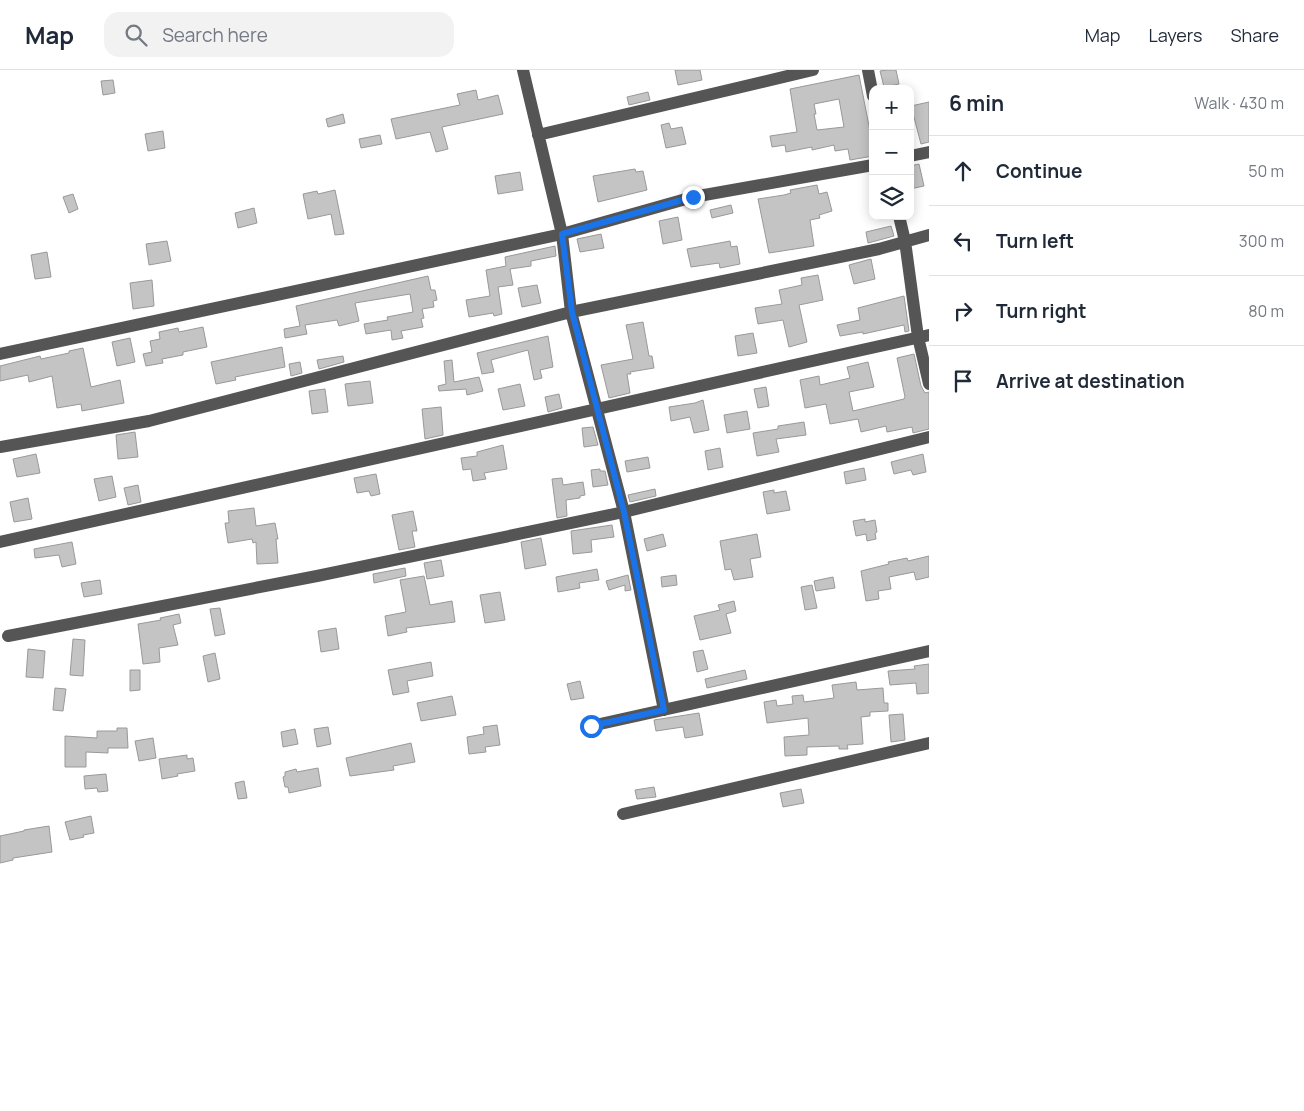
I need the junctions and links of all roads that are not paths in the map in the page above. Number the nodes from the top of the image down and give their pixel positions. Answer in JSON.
{"nodes":[{"id":1,"x":523,"y":70,"type":"edge"},
{"id":2,"x":813,"y":70,"type":"edge"},
{"id":3,"x":868,"y":70,"type":"edge"},
{"id":4,"x":871,"y":85,"type":"edge"},
{"id":5,"x":538,"y":135,"type":"junction"},
{"id":6,"x":929,"y":152,"type":"edge"},
{"id":7,"x":914,"y":155,"type":"edge"},
{"id":8,"x":869,"y":165,"type":"edge"},
{"id":9,"x":900,"y":220,"type":"edge"},
{"id":10,"x":562,"y":234,"type":"junction"},
{"id":11,"x":929,"y":235,"type":"edge"},
{"id":12,"x":905,"y":241,"type":"junction"},
{"id":13,"x":572,"y":312,"type":"junction"},
{"id":14,"x":924,"y":336,"type":"edge"},
{"id":15,"x":0,"y":354,"type":"edge"},
{"id":16,"x":929,"y":384,"type":"edge"},
{"id":17,"x":597,"y":409,"type":"junction"},
{"id":18,"x":929,"y":437,"type":"edge"},
{"id":19,"x":0,"y":447,"type":"edge"},
{"id":20,"x":624,"y":512,"type":"junction"},
{"id":21,"x":0,"y":542,"type":"edge"},
{"id":22,"x":8,"y":636,"type":"dead end"},
{"id":23,"x":929,"y":651,"type":"edge"},
{"id":24,"x":664,"y":710,"type":"junction"},
{"id":25,"x":591,"y":726,"type":"dead end"},
{"id":26,"x":929,"y":743,"type":"edge"},
{"id":27,"x":623,"y":814,"type":"dead end"}],
"edges":[{"from":1,"to":5,"type":"street"},
{"from":2,"to":5,"type":"street"},
{"from":3,"to":4,"type":"street"},
{"from":5,"to":10,"type":"street"},
{"from":6,"to":7,"type":"street"},
{"from":8,"to":10,"type":"street"},
{"from":9,"to":12,"type":"street"},
{"from":10,"to":13,"type":"street"},
{"from":10,"to":15,"type":"street"},
{"from":11,"to":12,"type":"street"},
{"from":12,"to":13,"type":"street"},
{"from":12,"to":14,"type":"street"},
{"from":13,"to":17,"type":"street"},
{"from":13,"to":19,"type":"street"},
{"from":14,"to":16,"type":"street"},
{"from":14,"to":17,"type":"street"},
{"from":17,"to":20,"type":"street"},
{"from":17,"to":21,"type":"street"},
{"from":18,"to":20,"type":"street"},
{"from":20,"to":22,"type":"street"},
{"from":20,"to":24,"type":"street"},
{"from":23,"to":24,"type":"street"},
{"from":24,"to":25,"type":"street"},
{"from":26,"to":27,"type":"street"}]}
